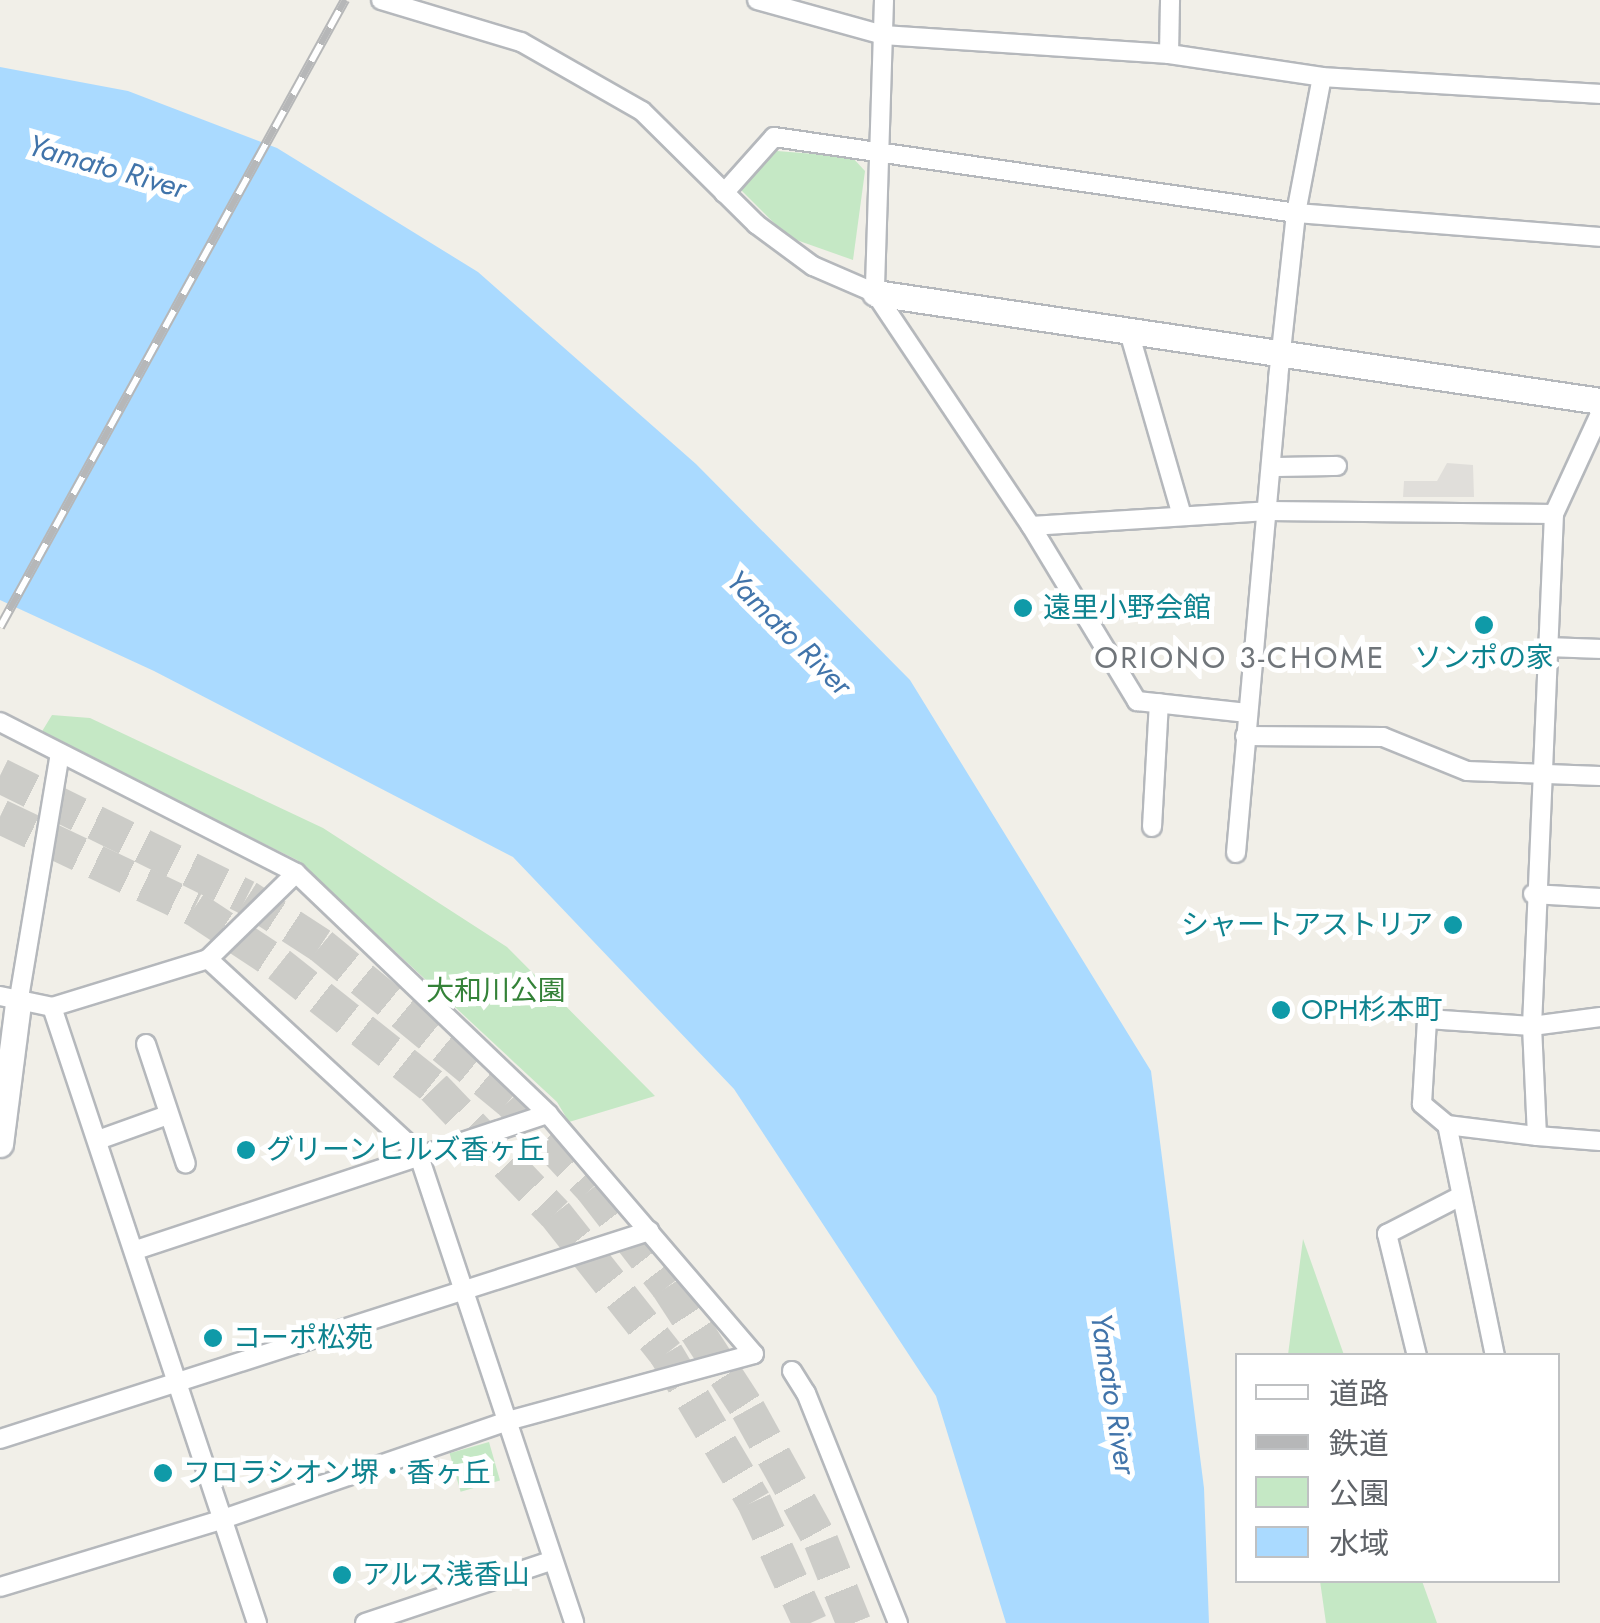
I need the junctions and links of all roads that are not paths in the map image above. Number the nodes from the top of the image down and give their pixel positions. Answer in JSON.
{"nodes":[{"id":1,"x":381,"y":0,"type":"edge"},
{"id":2,"x":757,"y":0,"type":"edge"},
{"id":3,"x":884,"y":0,"type":"edge"},
{"id":4,"x":1170,"y":0,"type":"edge"},
{"id":5,"x":883,"y":35,"type":"junction"},
{"id":6,"x":1169,"y":54,"type":"junction"},
{"id":7,"x":1322,"y":76,"type":"junction"},
{"id":8,"x":1600,"y":94,"type":"edge"},
{"id":9,"x":880,"y":152,"type":"junction"},
{"id":10,"x":724,"y":193,"type":"junction"},
{"id":11,"x":1296,"y":213,"type":"junction"},
{"id":12,"x":1600,"y":237,"type":"edge"},
{"id":13,"x":875,"y":293,"type":"junction"},
{"id":14,"x":1130,"y":332,"type":"junction"},
{"id":15,"x":1283,"y":354,"type":"junction"},
{"id":16,"x":1600,"y":401,"type":"edge"},
{"id":17,"x":1600,"y":414,"type":"edge"},
{"id":18,"x":1337,"y":466,"type":"dead end"},
{"id":19,"x":1272,"y":467,"type":"junction"},
{"id":20,"x":1268,"y":511,"type":"junction"},
{"id":21,"x":1554,"y":514,"type":"junction"},
{"id":22,"x":1182,"y":516,"type":"junction"},
{"id":23,"x":1031,"y":526,"type":"junction"},
{"id":24,"x":1549,"y":647,"type":"junction"},
{"id":25,"x":1600,"y":649,"type":"edge"},
{"id":26,"x":1159,"y":703,"type":"junction"},
{"id":27,"x":1247,"y":712,"type":"junction"},
{"id":28,"x":0,"y":722,"type":"edge"},
{"id":29,"x":1245,"y":736,"type":"junction"},
{"id":30,"x":60,"y":753,"type":"junction"},
{"id":31,"x":1541,"y":772,"type":"junction"},
{"id":32,"x":1600,"y":776,"type":"edge"},
{"id":33,"x":1152,"y":827,"type":"dead end"},
{"id":34,"x":1236,"y":853,"type":"dead end"},
{"id":35,"x":296,"y":873,"type":"junction"},
{"id":36,"x":1534,"y":894,"type":"junction"},
{"id":37,"x":1600,"y":898,"type":"edge"},
{"id":38,"x":208,"y":959,"type":"junction"},
{"id":39,"x":9,"y":1000,"type":"edge"},
{"id":40,"x":52,"y":1007,"type":"junction"},
{"id":41,"x":1600,"y":1017,"type":"edge"},
{"id":42,"x":1532,"y":1026,"type":"junction"},
{"id":43,"x":146,"y":1044,"type":"dead end"},
{"id":44,"x":548,"y":1114,"type":"junction"},
{"id":45,"x":168,"y":1116,"type":"junction"},
{"id":46,"x":1448,"y":1125,"type":"junction"},
{"id":47,"x":1537,"y":1136,"type":"junction"},
{"id":48,"x":98,"y":1140,"type":"junction"},
{"id":49,"x":1600,"y":1141,"type":"edge"},
{"id":50,"x":0,"y":1144,"type":"edge"},
{"id":51,"x":418,"y":1152,"type":"junction"},
{"id":52,"x":186,"y":1164,"type":"dead end"},
{"id":53,"x":1461,"y":1196,"type":"junction"},
{"id":54,"x":650,"y":1232,"type":"junction"},
{"id":55,"x":136,"y":1250,"type":"junction"},
{"id":56,"x":468,"y":1291,"type":"junction"},
{"id":57,"x":1416,"y":1353,"type":"edge"},
{"id":58,"x":1494,"y":1353,"type":"edge"},
{"id":59,"x":792,"y":1371,"type":"dead end"},
{"id":60,"x":175,"y":1383,"type":"junction"},
{"id":61,"x":508,"y":1421,"type":"junction"},
{"id":62,"x":0,"y":1439,"type":"edge"},
{"id":63,"x":224,"y":1520,"type":"junction"},
{"id":64,"x":553,"y":1560,"type":"junction"},
{"id":65,"x":0,"y":1587,"type":"edge"},
{"id":66,"x":257,"y":1623,"type":"edge"},
{"id":67,"x":365,"y":1623,"type":"edge"},
{"id":68,"x":574,"y":1623,"type":"edge"},
{"id":69,"x":898,"y":1623,"type":"edge"}],
"edges":[{"from":1,"to":10,"type":"street"},
{"from":2,"to":5,"type":"street"},
{"from":3,"to":5,"type":"street"},
{"from":4,"to":6,"type":"street"},
{"from":5,"to":6,"type":"street"},
{"from":5,"to":9,"type":"street"},
{"from":6,"to":7,"type":"street"},
{"from":7,"to":8,"type":"street"},
{"from":7,"to":11,"type":"street"},
{"from":9,"to":10,"type":"street"},
{"from":9,"to":11,"type":"street"},
{"from":9,"to":13,"type":"street"},
{"from":10,"to":13,"type":"street"},
{"from":11,"to":12,"type":"street"},
{"from":11,"to":15,"type":"street"},
{"from":13,"to":14,"type":"street"},
{"from":13,"to":23,"type":"street"},
{"from":14,"to":15,"type":"street"},
{"from":14,"to":22,"type":"street"},
{"from":15,"to":16,"type":"street"},
{"from":15,"to":19,"type":"street"},
{"from":17,"to":21,"type":"street"},
{"from":18,"to":19,"type":"street"},
{"from":19,"to":20,"type":"street"},
{"from":20,"to":21,"type":"street"},
{"from":20,"to":22,"type":"street"},
{"from":20,"to":27,"type":"street"},
{"from":21,"to":24,"type":"street"},
{"from":22,"to":23,"type":"street"},
{"from":23,"to":26,"type":"street"},
{"from":24,"to":25,"type":"street"},
{"from":24,"to":31,"type":"street"},
{"from":26,"to":27,"type":"street"},
{"from":26,"to":33,"type":"street"},
{"from":27,"to":29,"type":"street"},
{"from":28,"to":30,"type":"street"},
{"from":29,"to":31,"type":"street"},
{"from":29,"to":34,"type":"street"},
{"from":30,"to":35,"type":"street"},
{"from":30,"to":39,"type":"street"},
{"from":31,"to":32,"type":"street"},
{"from":31,"to":36,"type":"street"},
{"from":35,"to":38,"type":"street"},
{"from":35,"to":44,"type":"street"},
{"from":36,"to":37,"type":"street"},
{"from":36,"to":42,"type":"street"},
{"from":38,"to":40,"type":"street"},
{"from":38,"to":51,"type":"street"},
{"from":39,"to":40,"type":"street"},
{"from":39,"to":50,"type":"street"},
{"from":40,"to":48,"type":"street"},
{"from":41,"to":42,"type":"street"},
{"from":42,"to":46,"type":"street"},
{"from":42,"to":47,"type":"street"},
{"from":43,"to":45,"type":"street"},
{"from":44,"to":51,"type":"street"},
{"from":44,"to":54,"type":"street"},
{"from":45,"to":48,"type":"street"},
{"from":45,"to":52,"type":"street"},
{"from":46,"to":47,"type":"street"},
{"from":46,"to":53,"type":"street"},
{"from":47,"to":49,"type":"street"},
{"from":48,"to":55,"type":"street"},
{"from":51,"to":55,"type":"street"},
{"from":51,"to":56,"type":"street"},
{"from":53,"to":57,"type":"street"},
{"from":53,"to":58,"type":"street"},
{"from":54,"to":56,"type":"street"},
{"from":54,"to":61,"type":"street"},
{"from":55,"to":60,"type":"street"},
{"from":56,"to":60,"type":"street"},
{"from":56,"to":61,"type":"street"},
{"from":59,"to":69,"type":"street"},
{"from":60,"to":62,"type":"street"},
{"from":60,"to":63,"type":"street"},
{"from":61,"to":63,"type":"street"},
{"from":61,"to":64,"type":"street"},
{"from":63,"to":65,"type":"street"},
{"from":63,"to":66,"type":"street"},
{"from":64,"to":67,"type":"street"},
{"from":64,"to":68,"type":"street"}]}
